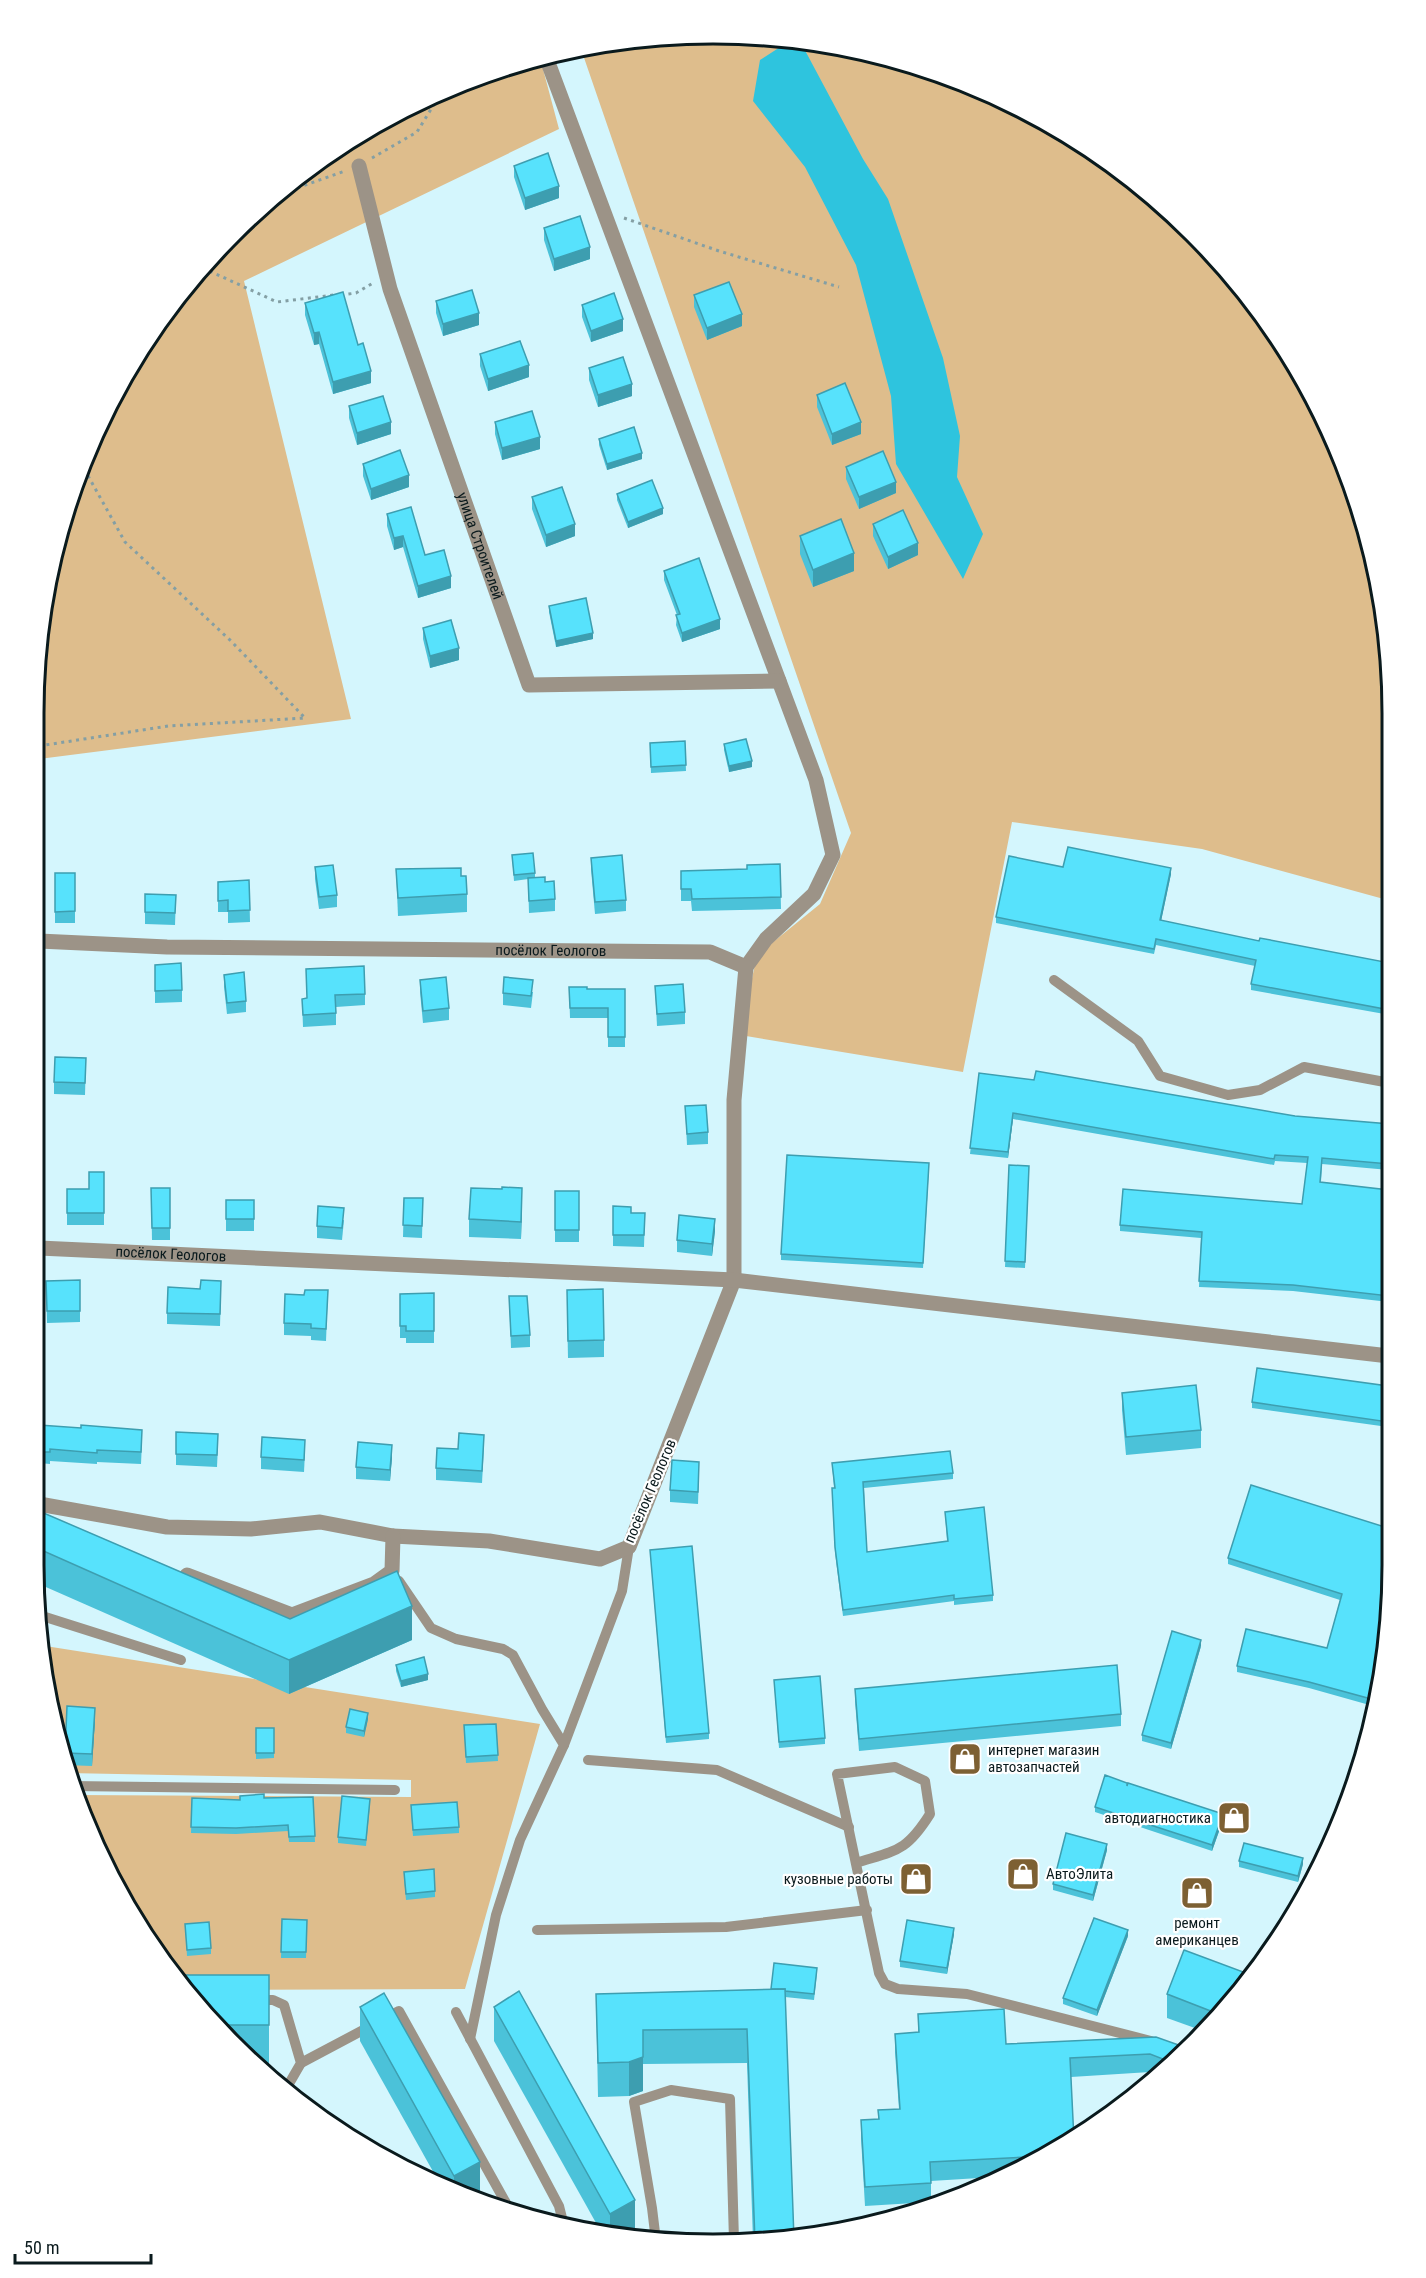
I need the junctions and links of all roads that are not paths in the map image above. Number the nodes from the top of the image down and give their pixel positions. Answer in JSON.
{"nodes":[{"id":1,"x":549,"y":64,"type":"edge"},
{"id":2,"x":359,"y":166,"type":"dead end"},
{"id":3,"x":779,"y":681,"type":"junction"},
{"id":4,"x":44,"y":941,"type":"edge"},
{"id":5,"x":746,"y":967,"type":"junction"},
{"id":6,"x":1054,"y":980,"type":"dead end"},
{"id":7,"x":1382,"y":1082,"type":"edge"},
{"id":8,"x":44,"y":1248,"type":"edge"},
{"id":9,"x":734,"y":1280,"type":"junction"},
{"id":10,"x":1382,"y":1355,"type":"edge"},
{"id":11,"x":44,"y":1505,"type":"edge"},
{"id":12,"x":393,"y":1536,"type":"junction"},
{"id":13,"x":629,"y":1547,"type":"junction"},
{"id":14,"x":171,"y":1569,"type":"edge"},
{"id":15,"x":392,"y":1571,"type":"junction"},
{"id":16,"x":46,"y":1617,"type":"edge"},
{"id":17,"x":181,"y":1660,"type":"dead end"},
{"id":18,"x":564,"y":1744,"type":"junction"},
{"id":19,"x":588,"y":1760,"type":"dead end"},
{"id":20,"x":81,"y":1786,"type":"edge"},
{"id":21,"x":395,"y":1790,"type":"dead end"},
{"id":22,"x":849,"y":1827,"type":"junction"},
{"id":23,"x":856,"y":1863,"type":"junction"},
{"id":24,"x":867,"y":1910,"type":"junction"},
{"id":25,"x":537,"y":1930,"type":"dead end"},
{"id":26,"x":240,"y":2001,"type":"edge"},
{"id":27,"x":456,"y":2012,"type":"dead end"},
{"id":28,"x":470,"y":2039,"type":"junction"},
{"id":29,"x":1163,"y":2045,"type":"edge"},
{"id":30,"x":301,"y":2063,"type":"junction"},
{"id":31,"x":289,"y":2083,"type":"edge"},
{"id":32,"x":505,"y":2201,"type":"edge"},
{"id":33,"x":562,"y":2217,"type":"edge"},
{"id":34,"x":655,"y":2232,"type":"edge"},
{"id":35,"x":734,"y":2234,"type":"edge"}],
"edges":[{"from":1,"to":3,"type":"street"},
{"from":2,"to":3,"type":"street","name":"улица Строителей"},
{"from":3,"to":5,"type":"street"},
{"from":4,"to":5,"type":"street","name":"посёлок Геологов"},
{"from":5,"to":9,"type":"street","name":"посёлок Геологов"},
{"from":6,"to":7,"type":"lane"},
{"from":8,"to":9,"type":"street","name":"посёлок Геологов"},
{"from":9,"to":10,"type":"street"},
{"from":9,"to":13,"type":"street","name":"посёлок Геологов"},
{"from":11,"to":12,"type":"street","name":"посёлок Геологов"},
{"from":12,"to":13,"type":"street","name":"посёлок Геологов"},
{"from":12,"to":15,"type":"street"},
{"from":13,"to":18,"type":"lane"},
{"from":14,"to":15,"type":"street"},
{"from":15,"to":18,"type":"lane"},
{"from":16,"to":17,"type":"lane"},
{"from":18,"to":28,"type":"lane"},
{"from":19,"to":22,"type":"lane"},
{"from":20,"to":21,"type":"lane"},
{"from":22,"to":23,"type":"lane"},
{"from":22,"to":23,"type":"lane"},
{"from":23,"to":24,"type":"lane"},
{"from":24,"to":25,"type":"lane"},
{"from":24,"to":29,"type":"lane"},
{"from":26,"to":30,"type":"lane"},
{"from":27,"to":28,"type":"lane"},
{"from":28,"to":33,"type":"lane"},
{"from":30,"to":31,"type":"lane"},
{"from":30,"to":32,"type":"lane"},
{"from":34,"to":35,"type":"lane"}]}
